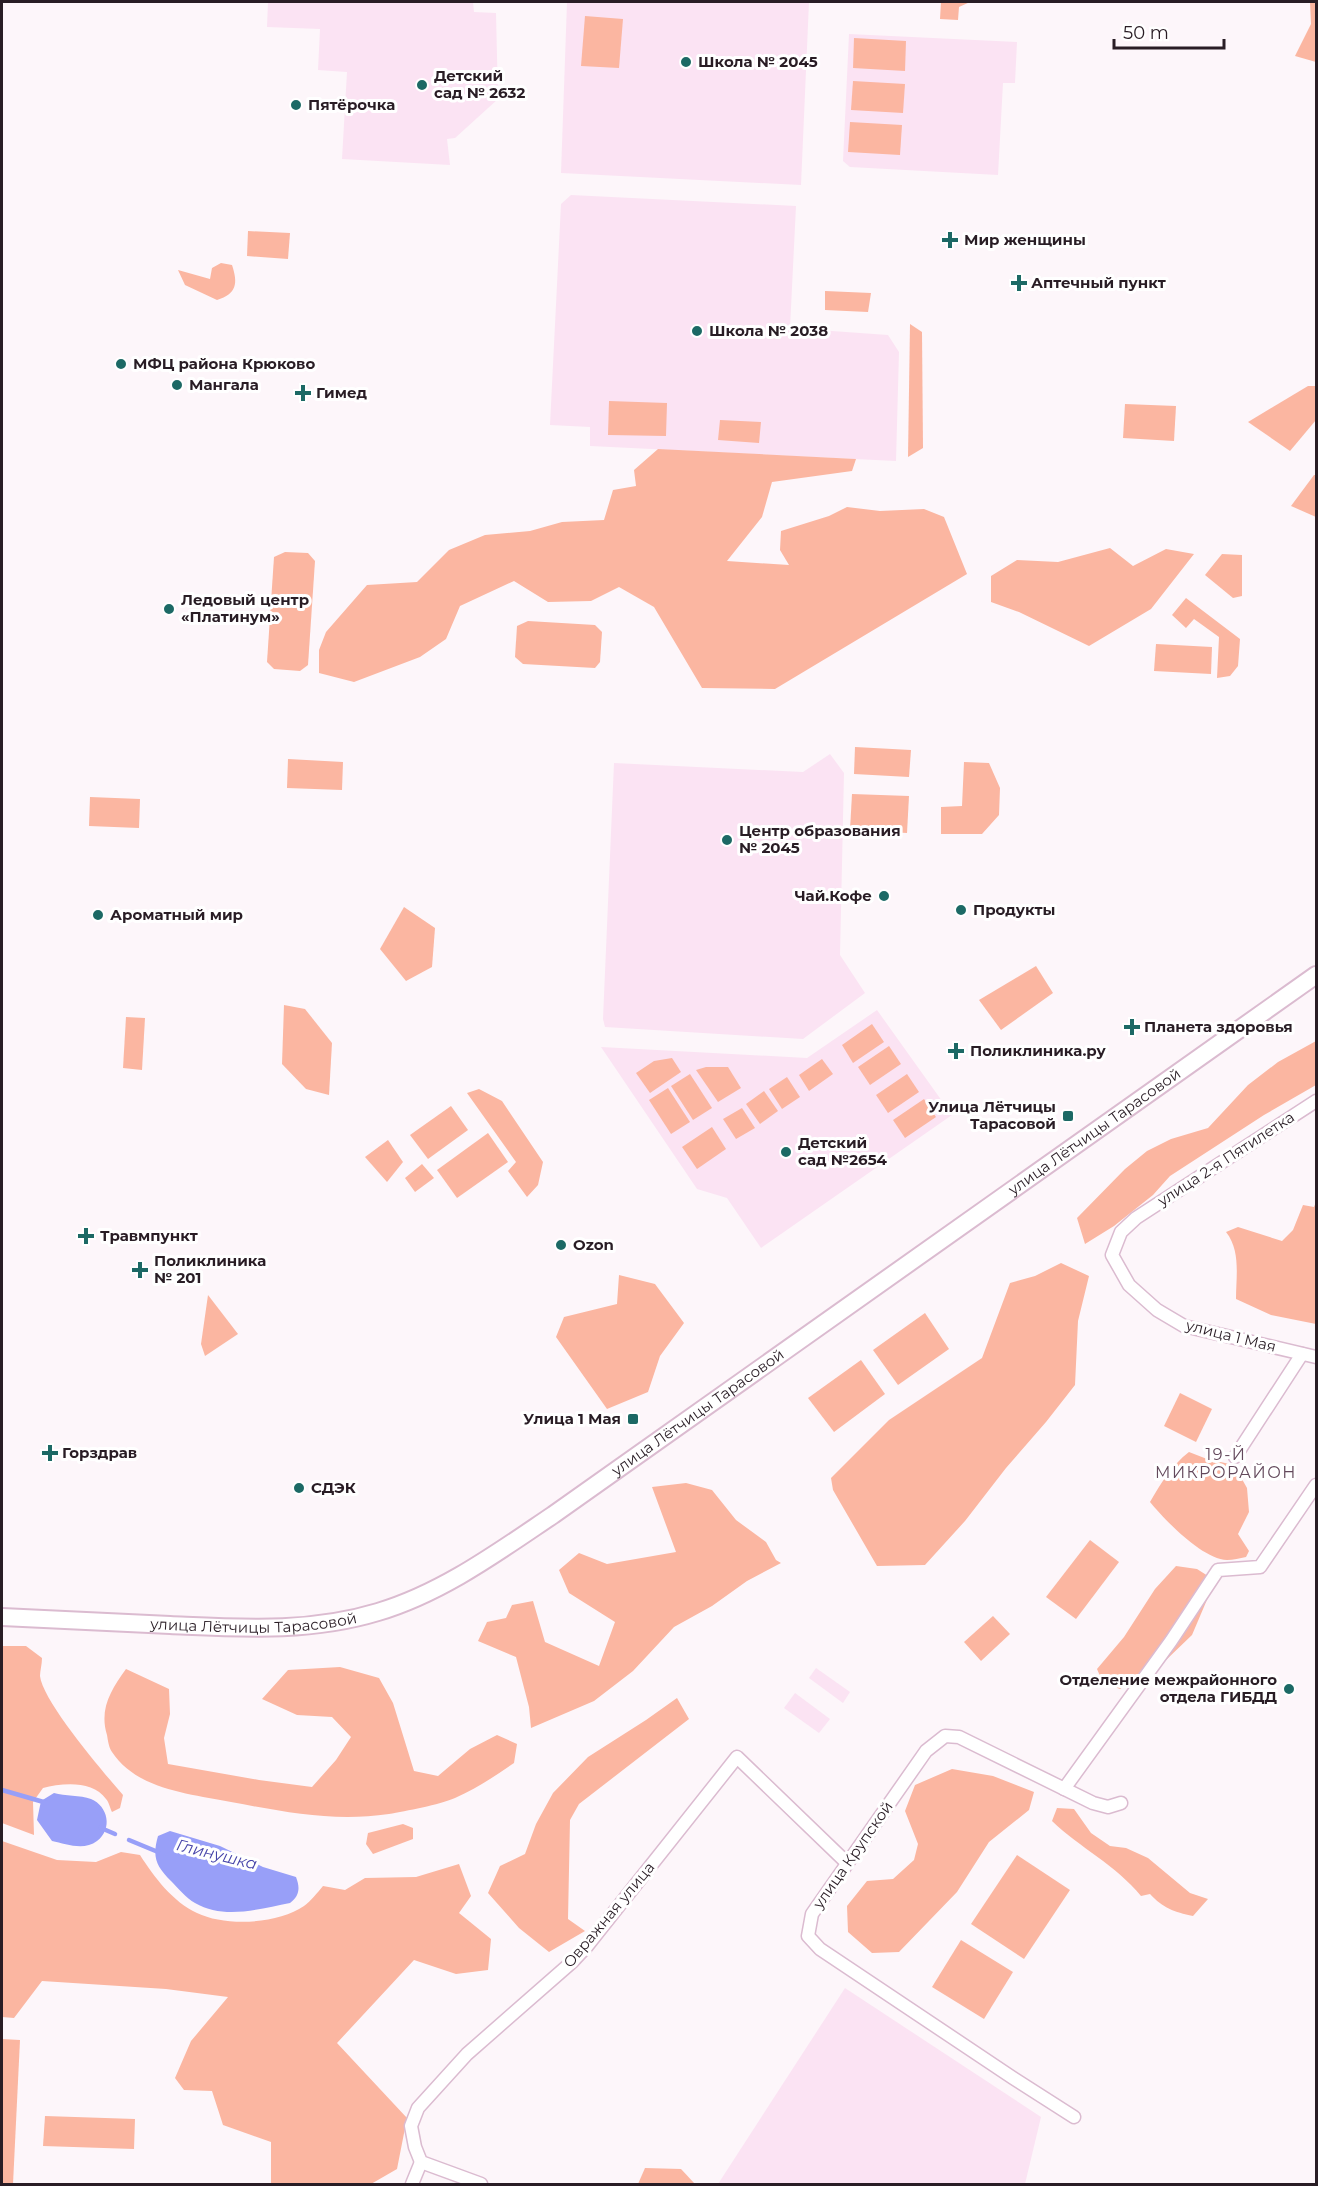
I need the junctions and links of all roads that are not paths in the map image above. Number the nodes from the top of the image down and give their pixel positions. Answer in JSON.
{"nodes":[{"id":1,"x":1317,"y":975,"type":"edge"},
{"id":2,"x":1317,"y":1101,"type":"edge"},
{"id":3,"x":1136,"y":1218,"type":"joint"},
{"id":4,"x":1302,"y":1354,"type":"junction"},
{"id":5,"x":1317,"y":1357,"type":"edge"},
{"id":6,"x":1235,"y":1457,"type":"dead end"},
{"id":7,"x":1317,"y":1485,"type":"edge"},
{"id":8,"x":2,"y":1617,"type":"edge"},
{"id":9,"x":1064,"y":1789,"type":"junction"},
{"id":10,"x":1121,"y":1803,"type":"dead end"},
{"id":11,"x":847,"y":1863,"type":"junction"},
{"id":12,"x":1074,"y":2117,"type":"dead end"},
{"id":13,"x":420,"y":2162,"type":"junction"},
{"id":14,"x":412,"y":2184,"type":"edge"},
{"id":15,"x":481,"y":2184,"type":"edge"}],
"edges":[{"from":1,"to":8,"type":"main road","name":"улица Лётчицы Тарасовой"},
{"from":2,"to":3,"type":"street","name":"улица 2-я Пятилетка"},
{"from":3,"to":4,"type":"street","name":"улица 1 Мая"},
{"from":4,"to":5,"type":"street","name":"улица 1 Мая"},
{"from":4,"to":6,"type":"street"},
{"from":7,"to":9,"type":"street"},
{"from":9,"to":10,"type":"street","name":"улица Крупской"},
{"from":9,"to":11,"type":"street","name":"улица Крупской"},
{"from":11,"to":12,"type":"street","name":"улица Крупской"},
{"from":11,"to":13,"type":"street","name":"Овражная улица"},
{"from":13,"to":14,"type":"street"},
{"from":13,"to":15,"type":"street"}]}
